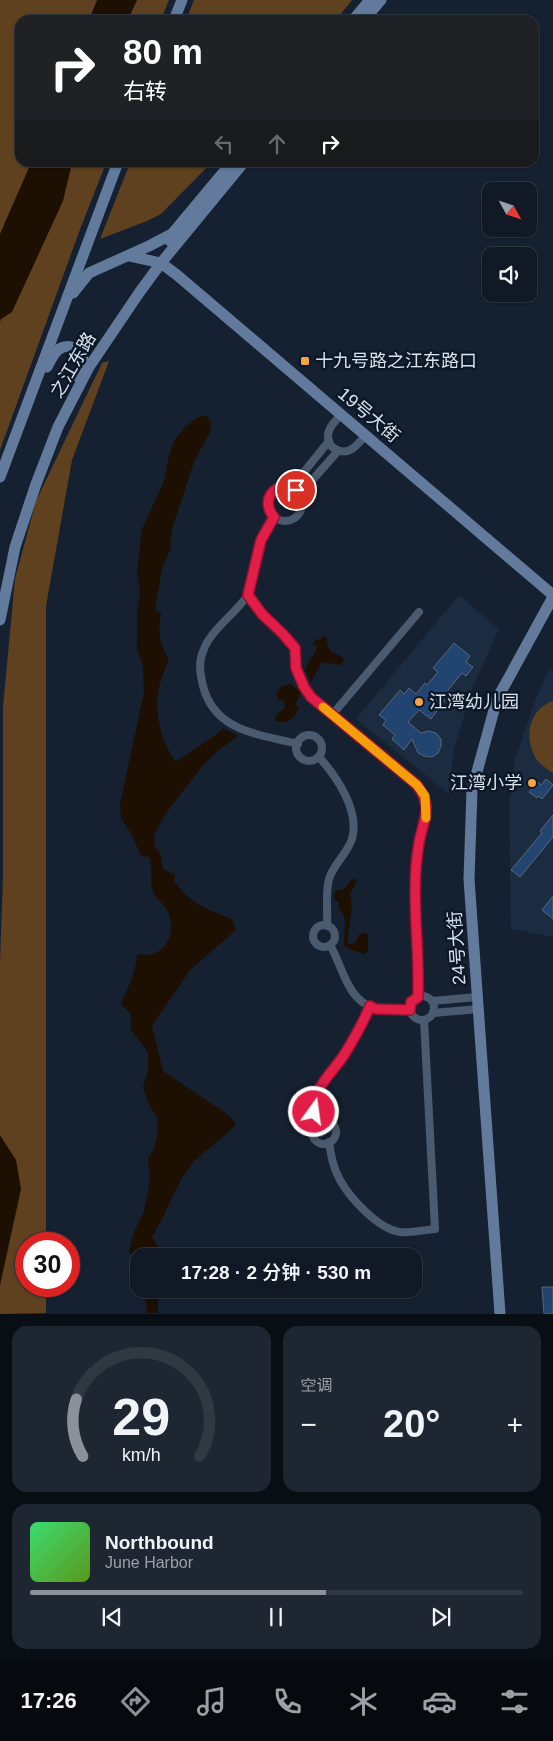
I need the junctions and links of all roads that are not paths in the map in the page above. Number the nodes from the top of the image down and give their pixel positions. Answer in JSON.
{"nodes":[{"id":1,"x":182,"y":0,"type":"edge"},
{"id":2,"x":370,"y":0,"type":"edge"},
{"id":3,"x":381,"y":0,"type":"edge"},
{"id":4,"x":176,"y":15,"type":"edge"},
{"id":5,"x":357,"y":15,"type":"edge"},
{"id":6,"x":368,"y":15,"type":"edge"},
{"id":7,"x":116,"y":167,"type":"edge"},
{"id":8,"x":228,"y":167,"type":"edge"},
{"id":9,"x":240,"y":167,"type":"edge"},
{"id":10,"x":172,"y":234,"type":"junction"},
{"id":11,"x":128,"y":256,"type":"junction"},
{"id":12,"x":161,"y":263,"type":"junction"},
{"id":13,"x":65,"y":303,"type":"junction"},
{"id":14,"x":34,"y":385,"type":"junction"},
{"id":15,"x":341,"y":414,"type":"junction"},
{"id":16,"x":366,"y":435,"type":"junction"},
{"id":17,"x":329,"y":441,"type":"junction"},
{"id":18,"x":51,"y":445,"type":"junction"},
{"id":19,"x":338,"y":451,"type":"junction"},
{"id":20,"x":0,"y":477,"type":"edge"},
{"id":21,"x":291,"y":488,"type":"junction"},
{"id":22,"x":300,"y":494,"type":"junction"},
{"id":23,"x":274,"y":517,"type":"junction"},
{"id":24,"x":248,"y":595,"type":"junction"},
{"id":25,"x":553,"y":596,"type":"edge"},
{"id":26,"x":419,"y":612,"type":"dead end"},
{"id":27,"x":0,"y":620,"type":"edge"},
{"id":28,"x":332,"y":715,"type":"junction"},
{"id":29,"x":298,"y":744,"type":"junction"},
{"id":30,"x":318,"y":757,"type":"junction"},
{"id":31,"x":326,"y":926,"type":"junction"},
{"id":32,"x":330,"y":945,"type":"junction"},
{"id":33,"x":418,"y":997,"type":"junction"},
{"id":34,"x":478,"y":997,"type":"junction"},
{"id":35,"x":432,"y":1001,"type":"junction"},
{"id":36,"x":370,"y":1006,"type":"junction"},
{"id":37,"x":478,"y":1009,"type":"junction"},
{"id":38,"x":410,"y":1010,"type":"junction"},
{"id":39,"x":433,"y":1013,"type":"junction"},
{"id":40,"x":424,"y":1020,"type":"junction"},
{"id":41,"x":318,"y":1122,"type":"junction"},
{"id":42,"x":329,"y":1142,"type":"junction"},
{"id":43,"x":500,"y":1314,"type":"edge"}],
"edges":[{"from":1,"to":4,"type":"main road"},
{"from":2,"to":5,"type":"main road"},
{"from":3,"to":6,"type":"main road"},
{"from":7,"to":13,"type":"main road","name":"之江东路"},
{"from":8,"to":10,"type":"main road"},
{"from":9,"to":12,"type":"main road","name":"之江东路"},
{"from":10,"to":11,"type":"main road"},
{"from":10,"to":12,"type":"main road"},
{"from":11,"to":12,"type":"main road"},
{"from":11,"to":13,"type":"main road"},
{"from":12,"to":15,"type":"main road","name":"19号大街"},
{"from":12,"to":18,"type":"main road","name":"之江东路"},
{"from":13,"to":14,"type":"main road","name":"之江东路"},
{"from":14,"to":18,"type":"main road"},
{"from":14,"to":20,"type":"main road","name":"之江东路"},
{"from":15,"to":16,"type":"main road","name":"19号大街"},
{"from":15,"to":17,"type":"street"},
{"from":16,"to":19,"type":"street"},
{"from":16,"to":25,"type":"main road","name":"19号大街"},
{"from":17,"to":19,"type":"street"},
{"from":17,"to":21,"type":"street"},
{"from":18,"to":27,"type":"main road","name":"之江东路"},
{"from":19,"to":22,"type":"street"},
{"from":21,"to":22,"type":"street"},
{"from":21,"to":23,"type":"street"},
{"from":22,"to":23,"type":"street"},
{"from":23,"to":24,"type":"street"},
{"from":24,"to":28,"type":"street"},
{"from":24,"to":29,"type":"street"},
{"from":25,"to":34,"type":"main road","name":"24号大街"},
{"from":26,"to":28,"type":"street"},
{"from":28,"to":33,"type":"street"},
{"from":29,"to":30,"type":"street"},
{"from":29,"to":30,"type":"street"},
{"from":30,"to":31,"type":"street"},
{"from":31,"to":32,"type":"street"},
{"from":31,"to":32,"type":"street"},
{"from":32,"to":36,"type":"street"},
{"from":33,"to":35,"type":"street"},
{"from":33,"to":38,"type":"street"},
{"from":34,"to":35,"type":"street"},
{"from":34,"to":37,"type":"main road","name":"24号大街"},
{"from":35,"to":39,"type":"street"},
{"from":36,"to":38,"type":"street"},
{"from":36,"to":41,"type":"street"},
{"from":37,"to":39,"type":"street"},
{"from":37,"to":43,"type":"main road","name":"24号大街"},
{"from":38,"to":40,"type":"street"},
{"from":39,"to":40,"type":"street"},
{"from":40,"to":42,"type":"street"},
{"from":41,"to":42,"type":"street"},
{"from":41,"to":42,"type":"street"}]}
